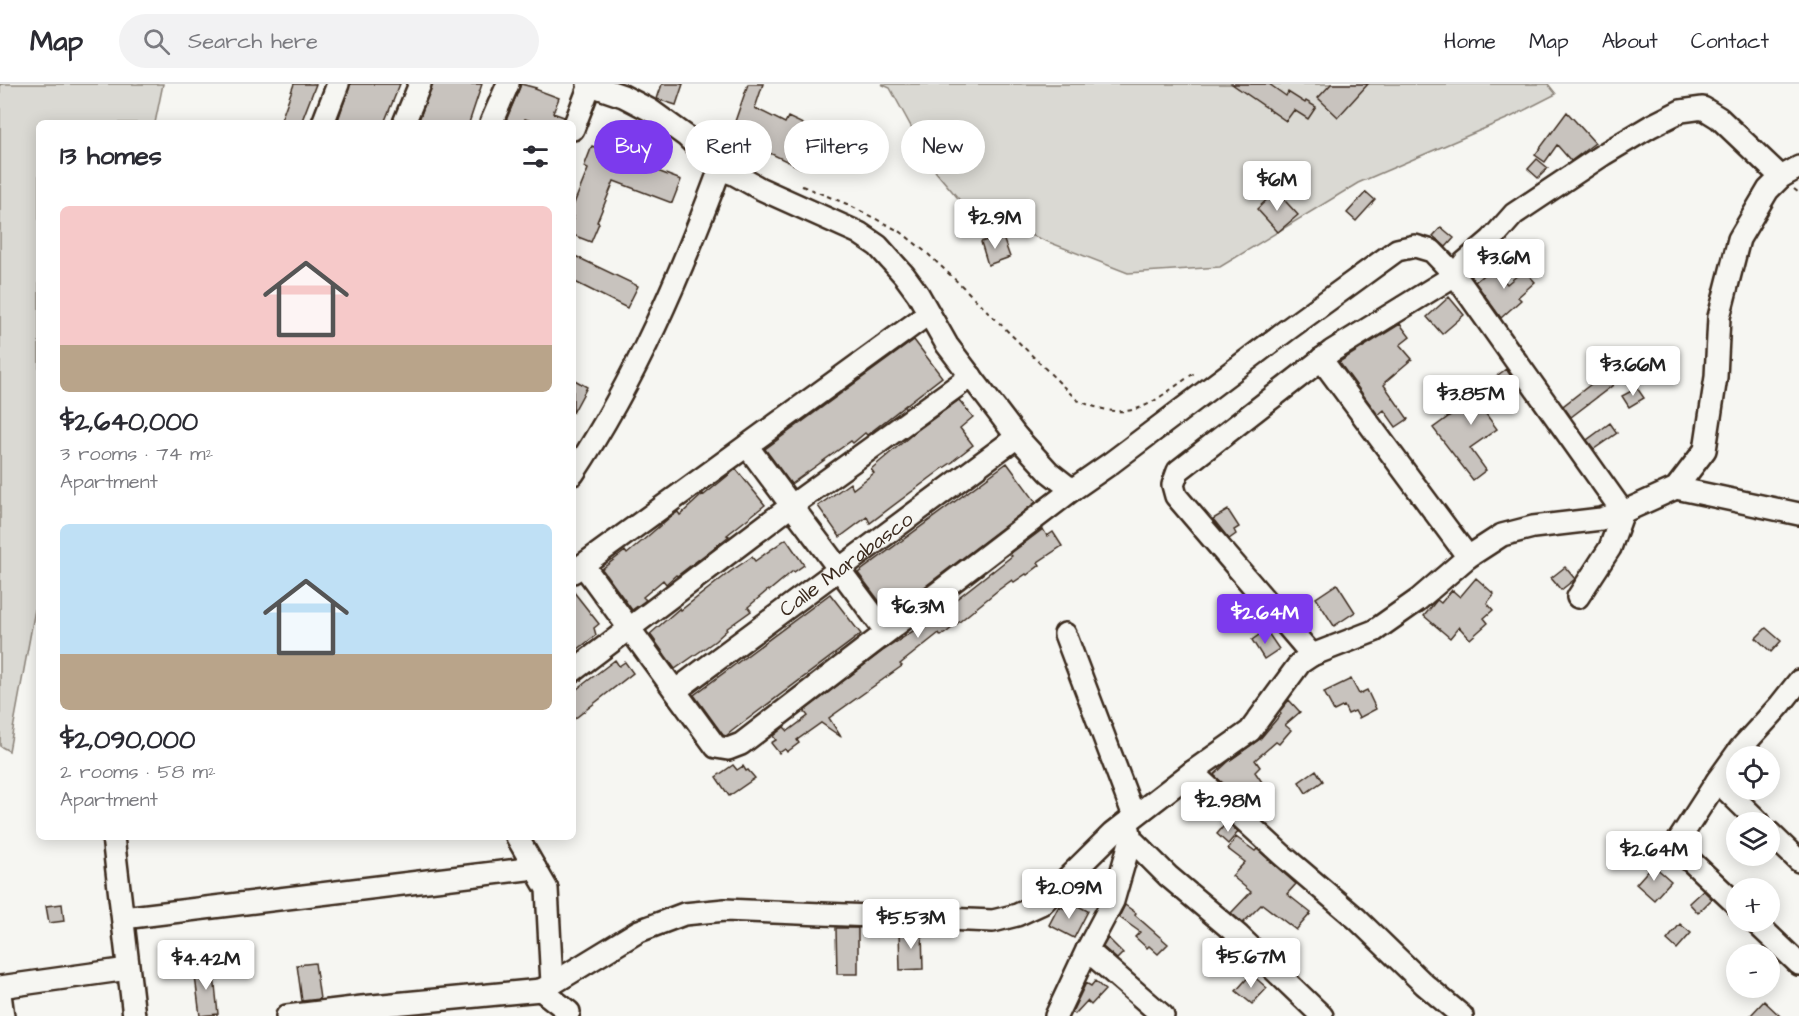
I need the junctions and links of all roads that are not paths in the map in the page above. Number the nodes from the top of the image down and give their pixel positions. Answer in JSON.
{"nodes":[{"id":1,"x":338,"y":84,"type":"edge"},
{"id":2,"x":420,"y":84,"type":"edge"},
{"id":3,"x":508,"y":84,"type":"edge"},
{"id":4,"x":589,"y":84,"type":"edge"},
{"id":5,"x":324,"y":120,"type":"edge"},
{"id":6,"x":405,"y":120,"type":"edge"},
{"id":7,"x":492,"y":120,"type":"edge"},
{"id":8,"x":576,"y":121,"type":"edge"},
{"id":9,"x":685,"y":135,"type":"edge"},
{"id":10,"x":1790,"y":172,"type":"edge"},
{"id":11,"x":718,"y":174,"type":"edge"},
{"id":12,"x":734,"y":174,"type":"edge"},
{"id":13,"x":1455,"y":274,"type":"junction"},
{"id":14,"x":928,"y":314,"type":"junction"},
{"id":15,"x":1321,"y":359,"type":"junction"},
{"id":16,"x":971,"y":376,"type":"junction"},
{"id":17,"x":1017,"y":437,"type":"junction"},
{"id":18,"x":747,"y":446,"type":"junction"},
{"id":19,"x":576,"y":469,"type":"edge"},
{"id":20,"x":1676,"y":488,"type":"junction"},
{"id":21,"x":1072,"y":490,"type":"junction"},
{"id":22,"x":791,"y":506,"type":"junction"},
{"id":23,"x":1623,"y":512,"type":"junction"},
{"id":24,"x":1799,"y":514,"type":"edge"},
{"id":25,"x":1468,"y":557,"type":"junction"},
{"id":26,"x":578,"y":568,"type":"edge"},
{"id":27,"x":839,"y":569,"type":"junction"},
{"id":28,"x":1578,"y":597,"type":"dead end"},
{"id":29,"x":629,"y":629,"type":"junction"},
{"id":30,"x":886,"y":632,"type":"junction"},
{"id":31,"x":1065,"y":634,"type":"dead end"},
{"id":32,"x":1312,"y":655,"type":"junction"},
{"id":33,"x":576,"y":669,"type":"edge"},
{"id":34,"x":1799,"y":681,"type":"edge"},
{"id":35,"x":675,"y":691,"type":"junction"},
{"id":36,"x":1192,"y":772,"type":"junction"},
{"id":37,"x":1717,"y":781,"type":"junction"},
{"id":38,"x":1749,"y":812,"type":"edge"},
{"id":39,"x":1131,"y":825,"type":"junction"},
{"id":40,"x":113,"y":840,"type":"edge"},
{"id":41,"x":519,"y":840,"type":"edge"},
{"id":42,"x":1780,"y":843,"type":"edge"},
{"id":43,"x":1799,"y":861,"type":"edge"},
{"id":44,"x":535,"y":868,"type":"junction"},
{"id":45,"x":1726,"y":895,"type":"edge"},
{"id":46,"x":123,"y":918,"type":"junction"},
{"id":47,"x":1766,"y":932,"type":"edge"},
{"id":48,"x":1087,"y":950,"type":"junction"},
{"id":49,"x":590,"y":962,"type":"junction"},
{"id":50,"x":1799,"y":964,"type":"edge"},
{"id":51,"x":128,"y":969,"type":"junction"},
{"id":52,"x":0,"y":987,"type":"edge"},
{"id":53,"x":546,"y":987,"type":"junction"},
{"id":54,"x":0,"y":994,"type":"edge"},
{"id":55,"x":569,"y":1014,"type":"edge"},
{"id":56,"x":3,"y":1016,"type":"edge"},
{"id":57,"x":134,"y":1016,"type":"edge"},
{"id":58,"x":287,"y":1016,"type":"edge"},
{"id":59,"x":1056,"y":1016,"type":"edge"},
{"id":60,"x":1163,"y":1016,"type":"edge"},
{"id":61,"x":1322,"y":1016,"type":"edge"},
{"id":62,"x":1462,"y":1016,"type":"edge"}],
"edges":[{"from":1,"to":5,"type":"street"},
{"from":2,"to":6,"type":"street"},
{"from":3,"to":7,"type":"street"},
{"from":4,"to":8,"type":"street"},
{"from":4,"to":9,"type":"street"},
{"from":10,"to":13,"type":"street"},
{"from":10,"to":20,"type":"street"},
{"from":11,"to":19,"type":"street"},
{"from":12,"to":14,"type":"street"},
{"from":13,"to":15,"type":"street"},
{"from":13,"to":21,"type":"street"},
{"from":13,"to":23,"type":"street"},
{"from":14,"to":16,"type":"street"},
{"from":14,"to":18,"type":"street"},
{"from":15,"to":25,"type":"street"},
{"from":15,"to":32,"type":"street"},
{"from":16,"to":17,"type":"street"},
{"from":16,"to":22,"type":"street"},
{"from":17,"to":21,"type":"street"},
{"from":17,"to":27,"type":"street","name":"Calle Marabasco"},
{"from":18,"to":22,"type":"street"},
{"from":18,"to":26,"type":"street"},
{"from":20,"to":23,"type":"street"},
{"from":20,"to":24,"type":"street"},
{"from":21,"to":30,"type":"street"},
{"from":22,"to":27,"type":"street"},
{"from":22,"to":29,"type":"street"},
{"from":23,"to":25,"type":"street"},
{"from":23,"to":28,"type":"street"},
{"from":25,"to":32,"type":"street"},
{"from":26,"to":29,"type":"street"},
{"from":27,"to":30,"type":"street"},
{"from":27,"to":35,"type":"street","name":"Calle Marabasco"},
{"from":29,"to":33,"type":"street"},
{"from":29,"to":35,"type":"street"},
{"from":30,"to":35,"type":"street"},
{"from":31,"to":39,"type":"street"},
{"from":32,"to":36,"type":"street"},
{"from":34,"to":37,"type":"street"},
{"from":36,"to":39,"type":"street"},
{"from":36,"to":62,"type":"street"},
{"from":37,"to":38,"type":"street"},
{"from":37,"to":45,"type":"street"},
{"from":39,"to":48,"type":"street"},
{"from":39,"to":49,"type":"street"},
{"from":39,"to":61,"type":"street"},
{"from":40,"to":46,"type":"street"},
{"from":41,"to":44,"type":"street"},
{"from":42,"to":43,"type":"street"},
{"from":44,"to":46,"type":"street"},
{"from":44,"to":53,"type":"street"},
{"from":46,"to":51,"type":"street"},
{"from":47,"to":50,"type":"street"},
{"from":48,"to":59,"type":"street"},
{"from":48,"to":60,"type":"street"},
{"from":49,"to":53,"type":"street"},
{"from":49,"to":55,"type":"street"},
{"from":51,"to":52,"type":"street"},
{"from":51,"to":57,"type":"street"},
{"from":53,"to":55,"type":"street"},
{"from":53,"to":58,"type":"street"},
{"from":54,"to":56,"type":"street"}]}
